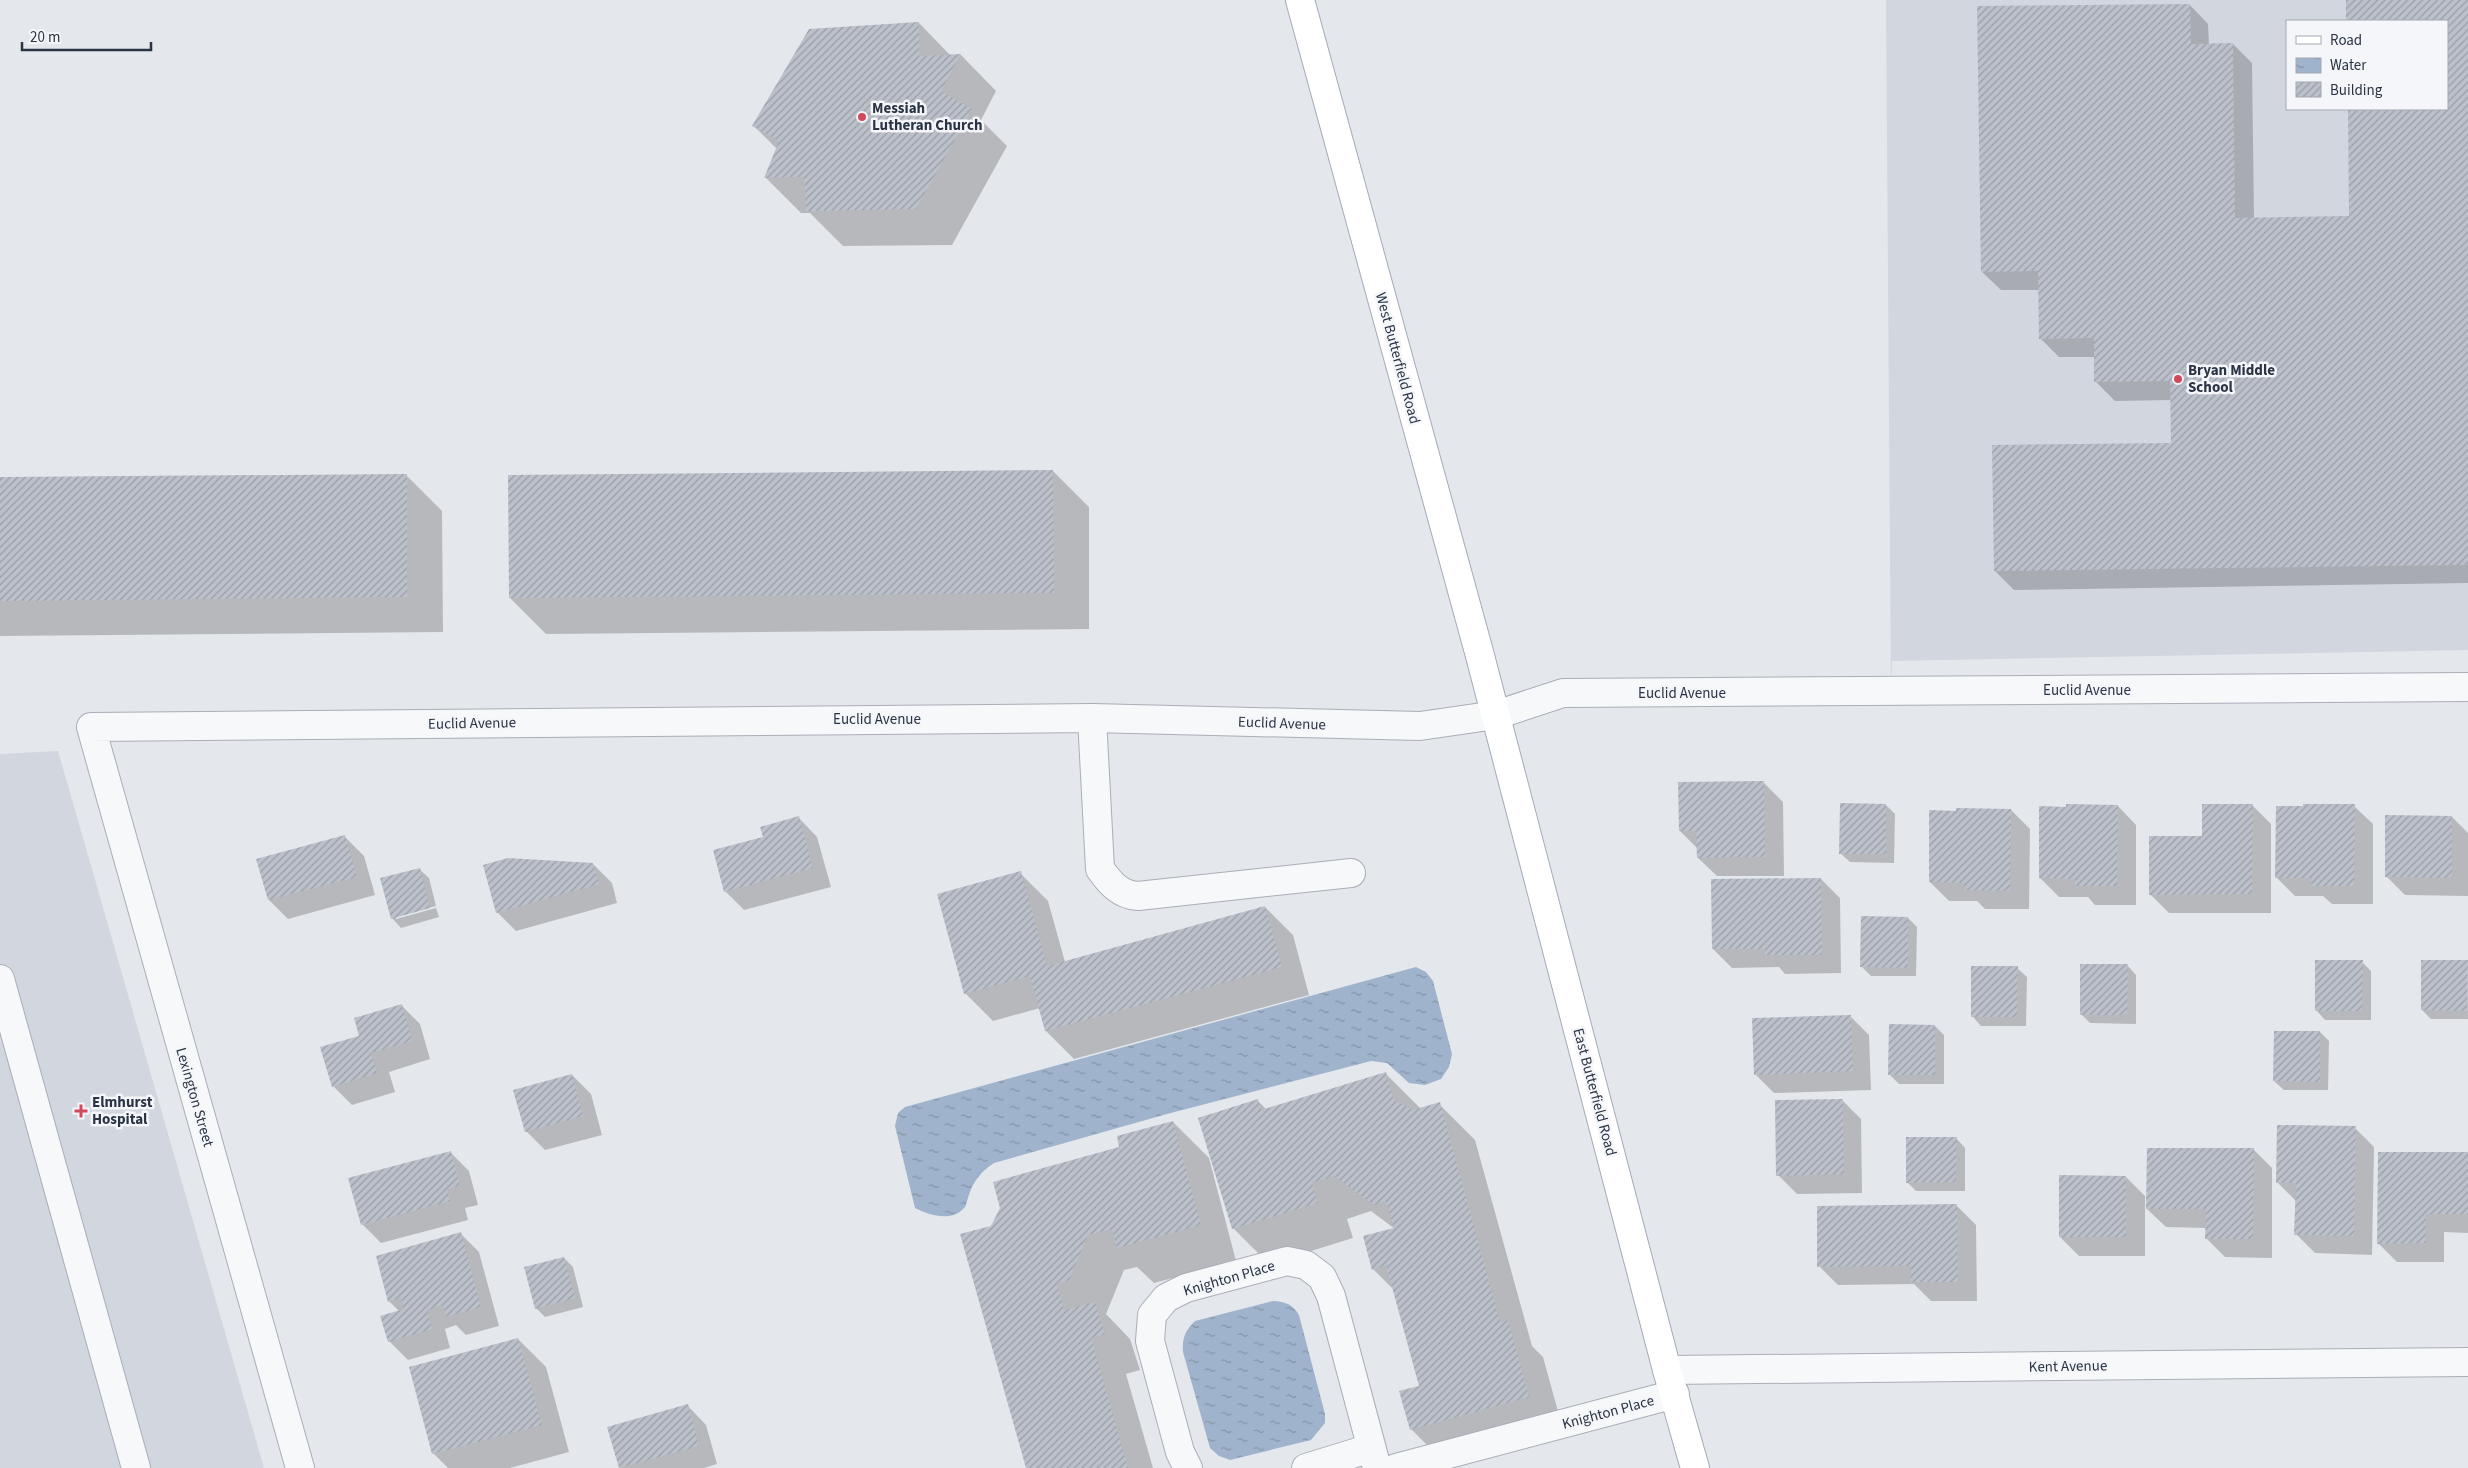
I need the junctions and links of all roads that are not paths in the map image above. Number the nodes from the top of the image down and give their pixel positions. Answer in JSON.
{"nodes":[{"id":1,"x":1300,"y":0,"type":"edge"},
{"id":2,"x":2468,"y":687,"type":"edge"},
{"id":3,"x":1496,"y":715,"type":"junction"},
{"id":4,"x":1092,"y":718,"type":"junction"},
{"id":5,"x":91,"y":727,"type":"joint"},
{"id":6,"x":1351,"y":873,"type":"dead end"},
{"id":7,"x":0,"y":979,"type":"edge"},
{"id":8,"x":2468,"y":1362,"type":"edge"},
{"id":9,"x":1671,"y":1382,"type":"junction"},
{"id":10,"x":1374,"y":1458,"type":"edge"},
{"id":11,"x":136,"y":1468,"type":"edge"},
{"id":12,"x":300,"y":1468,"type":"edge"},
{"id":13,"x":1188,"y":1468,"type":"edge"},
{"id":14,"x":1306,"y":1468,"type":"edge"},
{"id":15,"x":1396,"y":1468,"type":"edge"},
{"id":16,"x":1695,"y":1468,"type":"edge"}],
"edges":[{"from":1,"to":3,"type":"main road","name":"West Butterfield Road"},
{"from":2,"to":3,"type":"street","name":"Euclid Avenue"},
{"from":3,"to":4,"type":"street","name":"Euclid Avenue"},
{"from":3,"to":9,"type":"main road","name":"East Butterfield Road"},
{"from":4,"to":5,"type":"street","name":"Euclid Avenue"},
{"from":4,"to":6,"type":"street"},
{"from":5,"to":12,"type":"street","name":"Lexington Street"},
{"from":7,"to":11,"type":"street"},
{"from":8,"to":9,"type":"street","name":"Kent Avenue"},
{"from":9,"to":15,"type":"street","name":"Knighton Place"},
{"from":9,"to":16,"type":"main road","name":"East Butterfield Road"},
{"from":10,"to":13,"type":"street","name":"Knighton Place"},
{"from":10,"to":14,"type":"street","name":"Knighton Place"}]}
